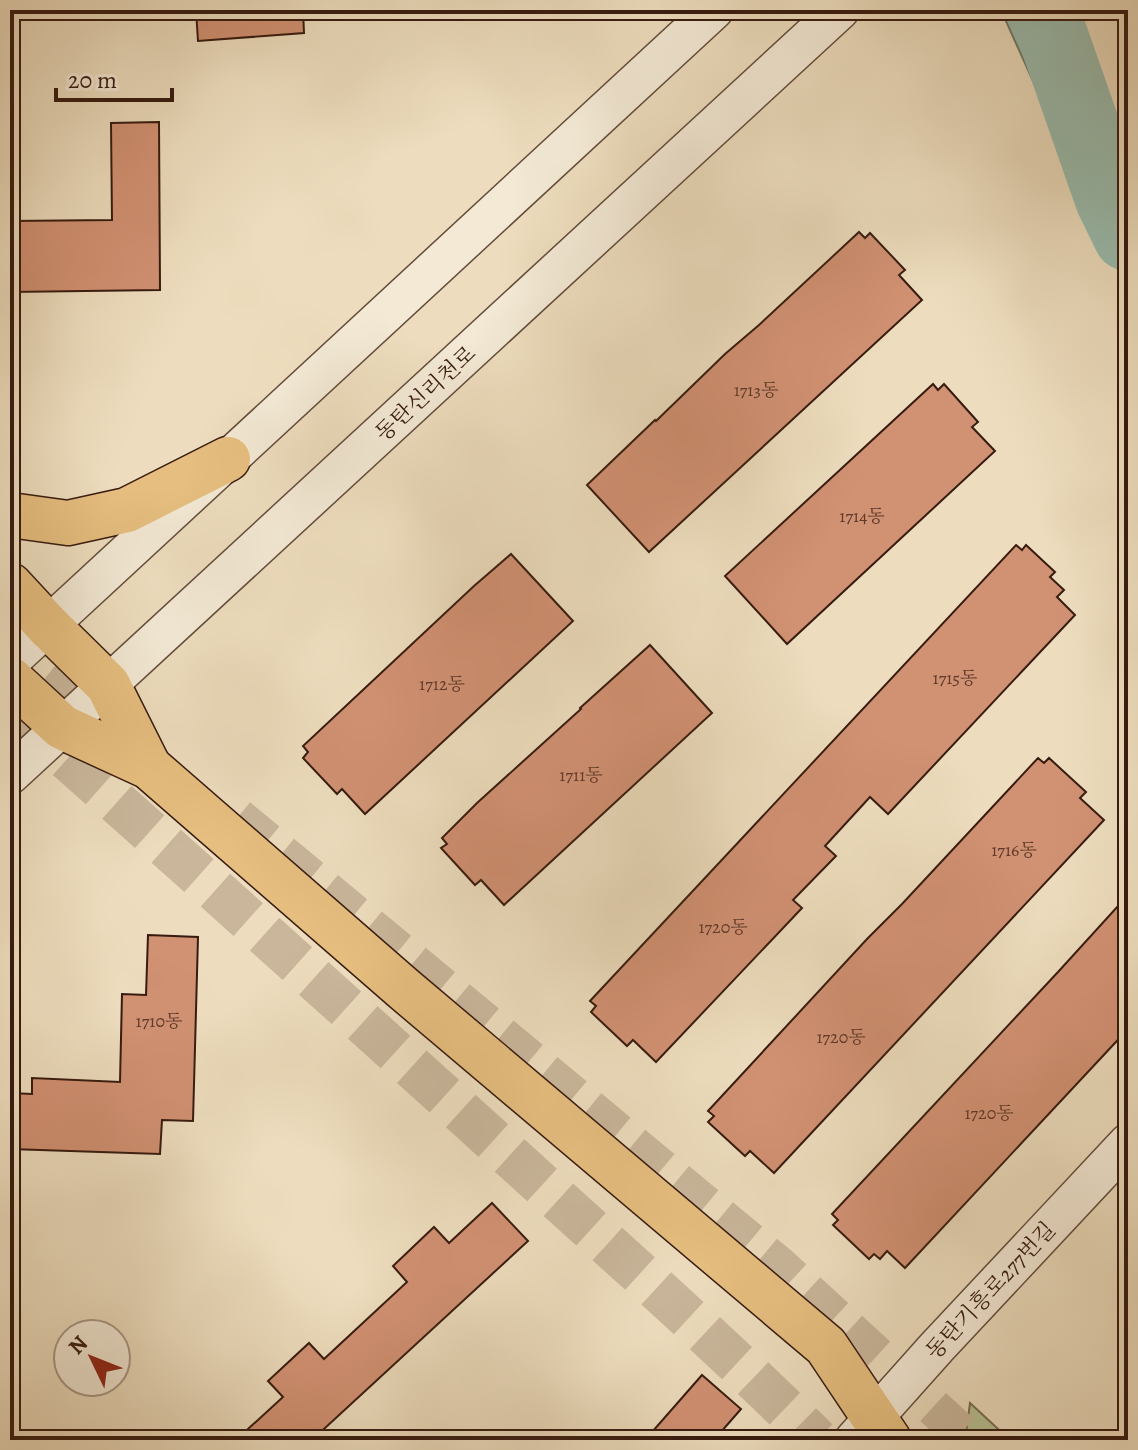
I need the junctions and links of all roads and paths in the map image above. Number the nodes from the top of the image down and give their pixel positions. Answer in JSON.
{"nodes":[{"id":1,"x":714,"y":10,"type":"edge"},
{"id":2,"x":840,"y":10,"type":"edge"},
{"id":3,"x":228,"y":459,"type":"junction"},
{"id":4,"x":10,"y":515,"type":"edge"},
{"id":5,"x":10,"y":585,"type":"edge"},
{"id":6,"x":48,"y":626,"type":"junction"},
{"id":7,"x":10,"y":661,"type":"edge"},
{"id":8,"x":10,"y":679,"type":"edge"},
{"id":9,"x":108,"y":685,"type":"junction"},
{"id":10,"x":62,"y":727,"type":"junction"},
{"id":11,"x":149,"y":767,"type":"junction"},
{"id":12,"x":10,"y":775,"type":"edge"},
{"id":13,"x":1128,"y":1143,"type":"edge"},
{"id":14,"x":872,"y":1432,"type":"edge"}],
"edges":[{"from":1,"to":3,"type":"street"},
{"from":2,"to":9,"type":"street","name":"동탄신리천로"},
{"from":3,"to":4,"type":"main road"},
{"from":3,"to":6,"type":"street"},
{"from":5,"to":6,"type":"main road"},
{"from":6,"to":7,"type":"street"},
{"from":6,"to":9,"type":"main road"},
{"from":8,"to":10,"type":"main road"},
{"from":9,"to":10,"type":"street","name":"동탄신리천로"},
{"from":9,"to":11,"type":"main road"},
{"from":10,"to":11,"type":"main road"},
{"from":10,"to":12,"type":"street","name":"동탄신리천로"},
{"from":11,"to":14,"type":"main road"},
{"from":13,"to":14,"type":"street","name":"동탄기흥로277번길"}]}
